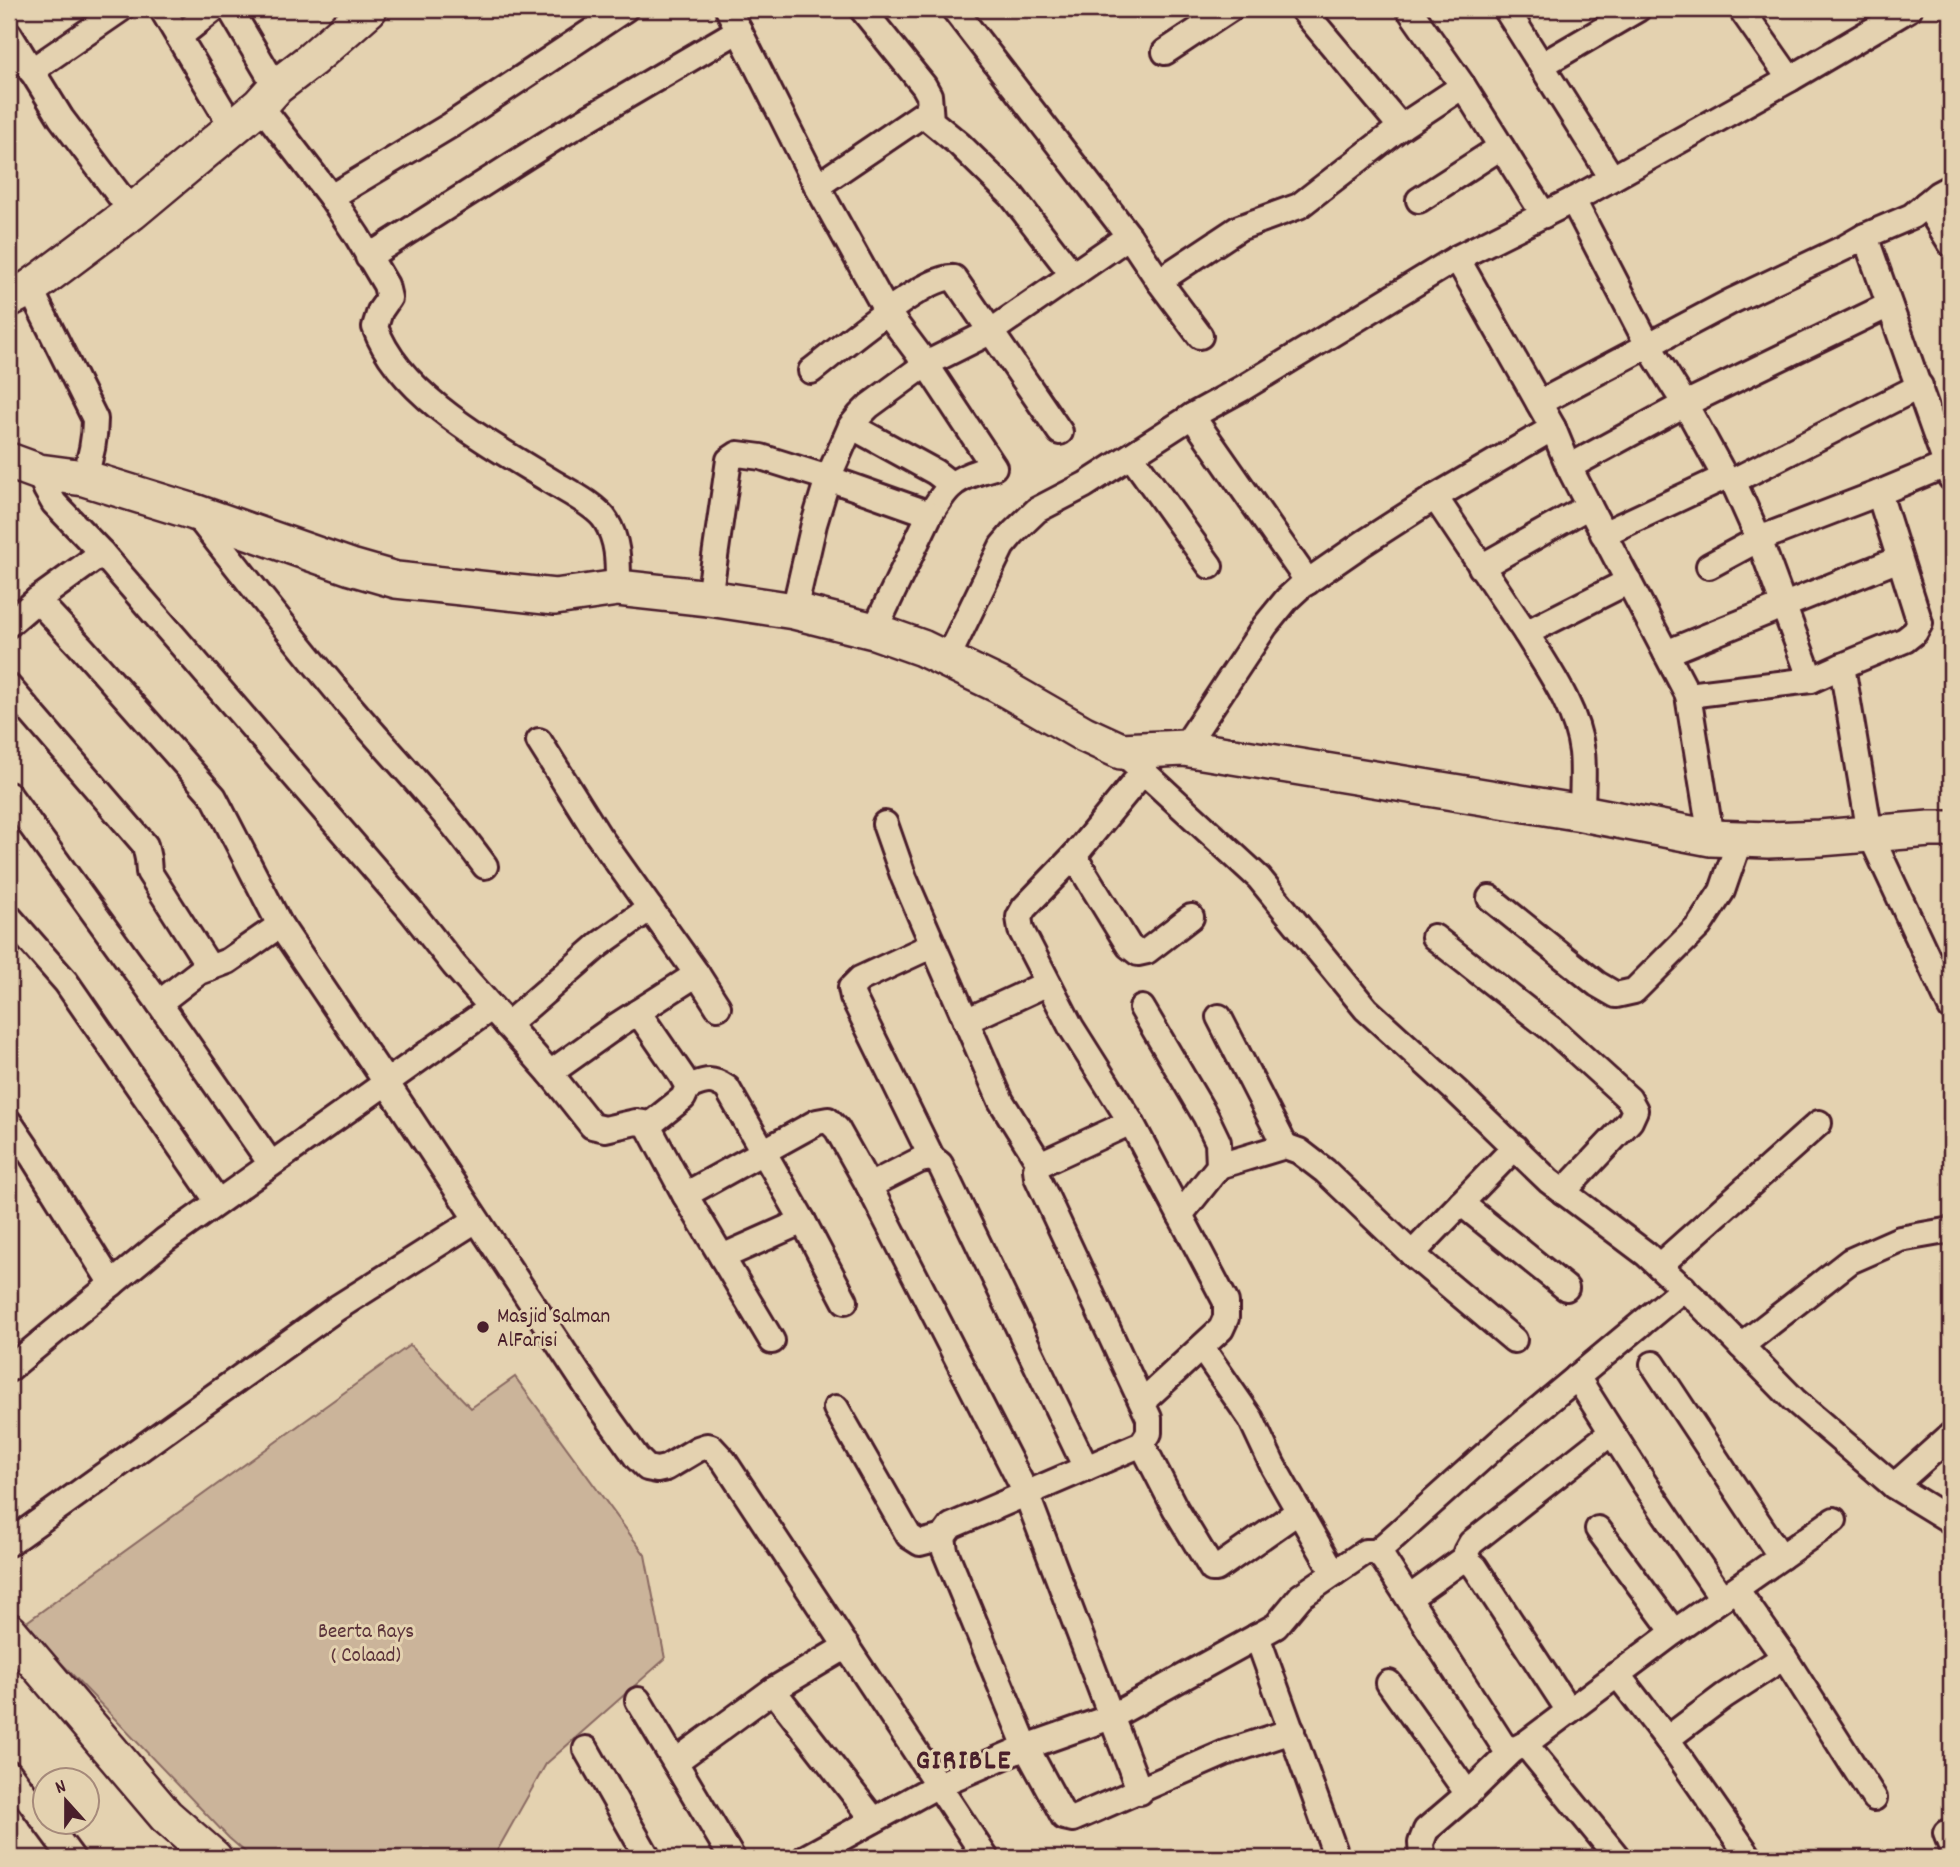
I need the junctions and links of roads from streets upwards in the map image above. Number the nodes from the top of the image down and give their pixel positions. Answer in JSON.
{"nodes":[{"id":1,"x":121,"y":9,"type":"edge"},
{"id":2,"x":162,"y":9,"type":"edge"},
{"id":3,"x":214,"y":9,"type":"edge"},
{"id":4,"x":230,"y":9,"type":"edge"},
{"id":5,"x":369,"y":9,"type":"edge"},
{"id":6,"x":625,"y":9,"type":"edge"},
{"id":7,"x":862,"y":9,"type":"edge"},
{"id":8,"x":954,"y":9,"type":"edge"},
{"id":9,"x":1230,"y":9,"type":"edge"},
{"id":10,"x":1302,"y":9,"type":"edge"},
{"id":11,"x":1409,"y":9,"type":"edge"},
{"id":12,"x":1506,"y":9,"type":"edge"},
{"id":13,"x":1638,"y":9,"type":"edge"},
{"id":14,"x":1741,"y":9,"type":"edge"},
{"id":15,"x":1909,"y":9,"type":"edge"},
{"id":16,"x":735,"y":16,"type":"edge"},
{"id":17,"x":9,"y":34,"type":"edge"},
{"id":18,"x":179,"y":37,"type":"junction"},
{"id":19,"x":1165,"y":52,"type":"dead end"},
{"id":20,"x":1542,"y":65,"type":"junction"},
{"id":21,"x":32,"y":71,"type":"junction"},
{"id":22,"x":1790,"y":79,"type":"junction"},
{"id":23,"x":1463,"y":86,"type":"junction"},
{"id":24,"x":268,"y":96,"type":"junction"},
{"id":25,"x":929,"y":110,"type":"junction"},
{"id":26,"x":1401,"y":127,"type":"junction"},
{"id":27,"x":233,"y":128,"type":"junction"},
{"id":28,"x":1501,"y":147,"type":"junction"},
{"id":29,"x":1612,"y":178,"type":"junction"},
{"id":30,"x":817,"y":186,"type":"junction"},
{"id":31,"x":1951,"y":187,"type":"edge"},
{"id":32,"x":331,"y":197,"type":"junction"},
{"id":33,"x":1419,"y":200,"type":"dead end"},
{"id":34,"x":1573,"y":200,"type":"junction"},
{"id":35,"x":1926,"y":204,"type":"junction"},
{"id":36,"x":132,"y":212,"type":"junction"},
{"id":37,"x":1544,"y":215,"type":"junction"},
{"id":38,"x":1129,"y":236,"type":"junction"},
{"id":39,"x":1865,"y":236,"type":"junction"},
{"id":40,"x":1951,"y":244,"type":"edge"},
{"id":41,"x":368,"y":257,"type":"junction"},
{"id":42,"x":1457,"y":258,"type":"junction"},
{"id":43,"x":1073,"y":275,"type":"junction"},
{"id":44,"x":1159,"y":281,"type":"junction"},
{"id":45,"x":20,"y":293,"type":"edge"},
{"id":46,"x":1889,"y":305,"type":"junction"},
{"id":47,"x":887,"y":312,"type":"junction"},
{"id":48,"x":990,"y":332,"type":"junction"},
{"id":49,"x":1200,"y":336,"type":"dead end"},
{"id":50,"x":1648,"y":345,"type":"junction"},
{"id":51,"x":926,"y":364,"type":"junction"},
{"id":52,"x":811,"y":370,"type":"dead end"},
{"id":53,"x":1920,"y":386,"type":"junction"},
{"id":54,"x":1539,"y":403,"type":"junction"},
{"id":55,"x":1685,"y":404,"type":"junction"},
{"id":56,"x":1192,"y":416,"type":"junction"},
{"id":57,"x":851,"y":426,"type":"junction"},
{"id":58,"x":1553,"y":428,"type":"junction"},
{"id":59,"x":1060,"y":432,"type":"dead end"},
{"id":60,"x":1132,"y":457,"type":"junction"},
{"id":61,"x":24,"y":467,"type":"edge"},
{"id":62,"x":1569,"y":467,"type":"junction"},
{"id":63,"x":1948,"y":471,"type":"edge"},
{"id":64,"x":84,"y":478,"type":"junction"},
{"id":65,"x":828,"y":478,"type":"junction"},
{"id":66,"x":1729,"y":479,"type":"junction"},
{"id":67,"x":952,"y":485,"type":"junction"},
{"id":68,"x":1879,"y":493,"type":"junction"},
{"id":69,"x":1434,"y":497,"type":"junction"},
{"id":70,"x":1589,"y":506,"type":"junction"},
{"id":71,"x":194,"y":512,"type":"junction"},
{"id":72,"x":930,"y":514,"type":"junction"},
{"id":73,"x":1603,"y":534,"type":"junction"},
{"id":74,"x":1759,"y":540,"type":"junction"},
{"id":75,"x":102,"y":553,"type":"junction"},
{"id":76,"x":1899,"y":559,"type":"junction"},
{"id":77,"x":1210,"y":566,"type":"dead end"},
{"id":78,"x":1709,"y":566,"type":"dead end"},
{"id":79,"x":1482,"y":567,"type":"junction"},
{"id":80,"x":1629,"y":581,"type":"junction"},
{"id":81,"x":1308,"y":582,"type":"junction"},
{"id":82,"x":618,"y":588,"type":"junction"},
{"id":83,"x":709,"y":598,"type":"junction"},
{"id":84,"x":37,"y":600,"type":"junction"},
{"id":85,"x":1783,"y":607,"type":"junction"},
{"id":86,"x":794,"y":611,"type":"junction"},
{"id":87,"x":9,"y":624,"type":"edge"},
{"id":88,"x":874,"y":631,"type":"junction"},
{"id":89,"x":1526,"y":633,"type":"junction"},
{"id":90,"x":1666,"y":653,"type":"junction"},
{"id":91,"x":947,"y":659,"type":"junction"},
{"id":92,"x":1842,"y":666,"type":"junction"},
{"id":93,"x":1811,"y":680,"type":"junction"},
{"id":94,"x":9,"y":687,"type":"edge"},
{"id":95,"x":1688,"y":695,"type":"junction"},
{"id":96,"x":539,"y":741,"type":"dead end"},
{"id":97,"x":1184,"y":748,"type":"junction"},
{"id":98,"x":1132,"y":761,"type":"junction"},
{"id":99,"x":9,"y":795,"type":"edge"},
{"id":100,"x":1582,"y":813,"type":"junction"},
{"id":101,"x":885,"y":824,"type":"dead end"},
{"id":102,"x":1951,"y":829,"type":"edge"},
{"id":103,"x":1870,"y":834,"type":"junction"},
{"id":104,"x":1726,"y":839,"type":"junction"},
{"id":105,"x":1074,"y":856,"type":"junction"},
{"id":106,"x":485,"y":866,"type":"dead end"},
{"id":107,"x":1490,"y":898,"type":"dead end"},
{"id":108,"x":650,"y":908,"type":"junction"},
{"id":109,"x":9,"y":917,"type":"edge"},
{"id":110,"x":1191,"y":918,"type":"dead end"},
{"id":111,"x":280,"y":925,"type":"junction"},
{"id":112,"x":1434,"y":937,"type":"dead end"},
{"id":113,"x":933,"y":944,"type":"junction"},
{"id":114,"x":210,"y":968,"type":"junction"},
{"id":115,"x":697,"y":974,"type":"junction"},
{"id":116,"x":1048,"y":983,"type":"junction"},
{"id":117,"x":159,"y":1003,"type":"junction"},
{"id":118,"x":718,"y":1007,"type":"dead end"},
{"id":119,"x":1142,"y":1008,"type":"dead end"},
{"id":120,"x":1951,"y":1008,"type":"edge"},
{"id":121,"x":638,"y":1012,"type":"junction"},
{"id":122,"x":499,"y":1016,"type":"junction"},
{"id":123,"x":1219,"y":1017,"type":"dead end"},
{"id":124,"x":966,"y":1021,"type":"junction"},
{"id":125,"x":550,"y":1073,"type":"junction"},
{"id":126,"x":387,"y":1082,"type":"junction"},
{"id":127,"x":688,"y":1087,"type":"junction"},
{"id":128,"x":9,"y":1122,"type":"edge"},
{"id":129,"x":1131,"y":1122,"type":"junction"},
{"id":130,"x":1819,"y":1123,"type":"dead end"},
{"id":131,"x":648,"y":1126,"type":"junction"},
{"id":132,"x":1285,"y":1146,"type":"junction"},
{"id":133,"x":1515,"y":1147,"type":"junction"},
{"id":134,"x":764,"y":1151,"type":"junction"},
{"id":135,"x":18,"y":1153,"type":"edge"},
{"id":136,"x":932,"y":1158,"type":"junction"},
{"id":137,"x":271,"y":1164,"type":"junction"},
{"id":138,"x":1040,"y":1164,"type":"junction"},
{"id":139,"x":1219,"y":1166,"type":"junction"},
{"id":140,"x":869,"y":1186,"type":"junction"},
{"id":141,"x":1563,"y":1192,"type":"junction"},
{"id":142,"x":685,"y":1195,"type":"junction"},
{"id":143,"x":218,"y":1202,"type":"junction"},
{"id":144,"x":1461,"y":1203,"type":"junction"},
{"id":145,"x":1180,"y":1215,"type":"junction"},
{"id":146,"x":476,"y":1220,"type":"junction"},
{"id":147,"x":803,"y":1221,"type":"junction"},
{"id":148,"x":1951,"y":1230,"type":"edge"},
{"id":149,"x":1412,"y":1254,"type":"junction"},
{"id":150,"x":722,"y":1257,"type":"junction"},
{"id":151,"x":1659,"y":1266,"type":"junction"},
{"id":152,"x":111,"y":1284,"type":"junction"},
{"id":153,"x":1566,"y":1288,"type":"dead end"},
{"id":154,"x":1684,"y":1288,"type":"junction"},
{"id":155,"x":845,"y":1301,"type":"dead end"},
{"id":156,"x":1514,"y":1340,"type":"dead end"},
{"id":157,"x":772,"y":1341,"type":"dead end"},
{"id":158,"x":1741,"y":1346,"type":"junction"},
{"id":159,"x":1202,"y":1348,"type":"junction"},
{"id":160,"x":1653,"y":1364,"type":"dead end"},
{"id":161,"x":10,"y":1365,"type":"edge"},
{"id":162,"x":1577,"y":1377,"type":"junction"},
{"id":163,"x":1142,"y":1402,"type":"junction"},
{"id":164,"x":836,"y":1408,"type":"dead end"},
{"id":165,"x":1612,"y":1432,"type":"junction"},
{"id":166,"x":1951,"y":1434,"type":"edge"},
{"id":167,"x":1142,"y":1444,"type":"junction"},
{"id":168,"x":1086,"y":1468,"type":"junction"},
{"id":169,"x":1894,"y":1486,"type":"junction"},
{"id":170,"x":1026,"y":1493,"type":"junction"},
{"id":171,"x":1299,"y":1511,"type":"junction"},
{"id":172,"x":1834,"y":1520,"type":"dead end"},
{"id":173,"x":1951,"y":1521,"type":"edge"},
{"id":174,"x":1598,"y":1529,"type":"dead end"},
{"id":175,"x":943,"y":1537,"type":"junction"},
{"id":176,"x":9,"y":1543,"type":"edge"},
{"id":177,"x":1377,"y":1552,"type":"junction"},
{"id":178,"x":1781,"y":1557,"type":"junction"},
{"id":179,"x":1468,"y":1561,"type":"junction"},
{"id":180,"x":1334,"y":1573,"type":"junction"},
{"id":181,"x":1729,"y":1593,"type":"junction"},
{"id":182,"x":1409,"y":1598,"type":"junction"},
{"id":183,"x":9,"y":1631,"type":"edge"},
{"id":184,"x":1674,"y":1632,"type":"junction"},
{"id":185,"x":1257,"y":1636,"type":"junction"},
{"id":186,"x":847,"y":1646,"type":"junction"},
{"id":187,"x":1784,"y":1657,"type":"junction"},
{"id":188,"x":1617,"y":1674,"type":"junction"},
{"id":189,"x":1389,"y":1683,"type":"dead end"},
{"id":190,"x":773,"y":1690,"type":"junction"},
{"id":191,"x":639,"y":1700,"type":"dead end"},
{"id":192,"x":1569,"y":1711,"type":"junction"},
{"id":193,"x":1111,"y":1717,"type":"junction"},
{"id":194,"x":1292,"y":1731,"type":"junction"},
{"id":195,"x":1667,"y":1739,"type":"junction"},
{"id":196,"x":1519,"y":1747,"type":"junction"},
{"id":197,"x":1026,"y":1748,"type":"junction"},
{"id":198,"x":586,"y":1749,"type":"dead end"},
{"id":199,"x":675,"y":1762,"type":"junction"},
{"id":200,"x":9,"y":1773,"type":"edge"},
{"id":201,"x":938,"y":1785,"type":"junction"},
{"id":202,"x":1140,"y":1792,"type":"junction"},
{"id":203,"x":1468,"y":1794,"type":"junction"},
{"id":204,"x":1874,"y":1798,"type":"dead end"},
{"id":205,"x":874,"y":1820,"type":"junction"},
{"id":206,"x":812,"y":1856,"type":"edge"},
{"id":207,"x":72,"y":1858,"type":"edge"},
{"id":208,"x":214,"y":1858,"type":"edge"},
{"id":209,"x":648,"y":1858,"type":"edge"},
{"id":210,"x":732,"y":1858,"type":"edge"},
{"id":211,"x":986,"y":1858,"type":"edge"},
{"id":212,"x":1337,"y":1858,"type":"edge"},
{"id":213,"x":1422,"y":1858,"type":"edge"},
{"id":214,"x":1618,"y":1858,"type":"edge"},
{"id":215,"x":1750,"y":1858,"type":"edge"}],
"edges":[{"from":1,"to":21,"type":"street"},
{"from":2,"to":18,"type":"street"},
{"from":3,"to":18,"type":"street"},
{"from":4,"to":24,"type":"street"},
{"from":5,"to":24,"type":"street"},
{"from":6,"to":32,"type":"street"},
{"from":7,"to":25,"type":"street"},
{"from":8,"to":38,"type":"street"},
{"from":9,"to":19,"type":"street"},
{"from":10,"to":26,"type":"street"},
{"from":11,"to":23,"type":"street"},
{"from":12,"to":20,"type":"street"},
{"from":13,"to":20,"type":"street"},
{"from":14,"to":22,"type":"street"},
{"from":15,"to":22,"type":"street"},
{"from":16,"to":30,"type":"street"},
{"from":16,"to":41,"type":"street"},
{"from":17,"to":21,"type":"street"},
{"from":18,"to":27,"type":"street"},
{"from":20,"to":29,"type":"street"},
{"from":21,"to":36,"type":"street"},
{"from":22,"to":29,"type":"street"},
{"from":23,"to":26,"type":"street"},
{"from":23,"to":28,"type":"street"},
{"from":24,"to":27,"type":"street"},
{"from":24,"to":32,"type":"street"},
{"from":25,"to":30,"type":"street"},
{"from":25,"to":43,"type":"street"},
{"from":26,"to":44,"type":"street"},
{"from":27,"to":36,"type":"street"},
{"from":28,"to":33,"type":"street"},
{"from":28,"to":37,"type":"street"},
{"from":29,"to":34,"type":"street"},
{"from":30,"to":47,"type":"street"},
{"from":31,"to":35,"type":"street"},
{"from":32,"to":41,"type":"street"},
{"from":34,"to":37,"type":"street"},
{"from":34,"to":50,"type":"street"},
{"from":35,"to":39,"type":"street"},
{"from":35,"to":40,"type":"street"},
{"from":36,"to":45,"type":"street"},
{"from":37,"to":42,"type":"street"},
{"from":38,"to":43,"type":"street"},
{"from":38,"to":44,"type":"street"},
{"from":39,"to":46,"type":"street"},
{"from":39,"to":50,"type":"street"},
{"from":41,"to":82,"type":"street"},
{"from":42,"to":54,"type":"street"},
{"from":42,"to":56,"type":"street"},
{"from":43,"to":48,"type":"street"},
{"from":44,"to":49,"type":"street"},
{"from":45,"to":64,"type":"street"},
{"from":46,"to":53,"type":"street"},
{"from":46,"to":55,"type":"street"},
{"from":47,"to":48,"type":"street"},
{"from":47,"to":51,"type":"street"},
{"from":47,"to":52,"type":"street"},
{"from":48,"to":51,"type":"street"},
{"from":48,"to":59,"type":"street"},
{"from":50,"to":54,"type":"street"},
{"from":50,"to":55,"type":"street"},
{"from":51,"to":57,"type":"street"},
{"from":51,"to":67,"type":"street"},
{"from":53,"to":63,"type":"street"},
{"from":53,"to":66,"type":"street"},
{"from":54,"to":58,"type":"street"},
{"from":55,"to":62,"type":"street"},
{"from":55,"to":66,"type":"street"},
{"from":56,"to":60,"type":"street"},
{"from":56,"to":81,"type":"street"},
{"from":57,"to":65,"type":"street"},
{"from":57,"to":67,"type":"street"},
{"from":58,"to":62,"type":"street"},
{"from":58,"to":69,"type":"street"},
{"from":60,"to":77,"type":"street"},
{"from":60,"to":91,"type":"street"},
{"from":61,"to":64,"type":"street"},
{"from":61,"to":75,"type":"street"},
{"from":62,"to":70,"type":"street"},
{"from":63,"to":68,"type":"street"},
{"from":64,"to":71,"type":"street"},
{"from":65,"to":72,"type":"street"},
{"from":65,"to":83,"type":"street"},
{"from":65,"to":86,"type":"street"},
{"from":66,"to":73,"type":"street"},
{"from":66,"to":74,"type":"street"},
{"from":67,"to":72,"type":"street"},
{"from":68,"to":74,"type":"street"},
{"from":68,"to":76,"type":"street"},
{"from":69,"to":79,"type":"street"},
{"from":69,"to":81,"type":"street"},
{"from":70,"to":73,"type":"street"},
{"from":70,"to":79,"type":"street"},
{"from":71,"to":82,"type":"street"},
{"from":71,"to":106,"type":"street"},
{"from":72,"to":88,"type":"street"},
{"from":73,"to":80,"type":"street"},
{"from":74,"to":78,"type":"street"},
{"from":74,"to":85,"type":"street"},
{"from":75,"to":84,"type":"street"},
{"from":75,"to":122,"type":"street"},
{"from":76,"to":85,"type":"street"},
{"from":76,"to":92,"type":"street"},
{"from":79,"to":89,"type":"street"},
{"from":80,"to":89,"type":"street"},
{"from":80,"to":90,"type":"street"},
{"from":81,"to":97,"type":"street"},
{"from":82,"to":83,"type":"street"},
{"from":83,"to":86,"type":"street"},
{"from":84,"to":87,"type":"street"},
{"from":84,"to":111,"type":"street"},
{"from":85,"to":90,"type":"street"},
{"from":85,"to":93,"type":"street"},
{"from":86,"to":88,"type":"street"},
{"from":88,"to":91,"type":"street"},
{"from":89,"to":100,"type":"street"},
{"from":90,"to":95,"type":"street"},
{"from":91,"to":98,"type":"street"},
{"from":92,"to":93,"type":"street"},
{"from":92,"to":103,"type":"street"},
{"from":93,"to":95,"type":"street"},
{"from":94,"to":114,"type":"street"},
{"from":95,"to":104,"type":"street"},
{"from":96,"to":108,"type":"street"},
{"from":97,"to":98,"type":"street"},
{"from":97,"to":100,"type":"street"},
{"from":98,"to":105,"type":"street"},
{"from":98,"to":133,"type":"street"},
{"from":99,"to":117,"type":"street"},
{"from":100,"to":104,"type":"street"},
{"from":101,"to":113,"type":"street"},
{"from":102,"to":103,"type":"street"},
{"from":103,"to":104,"type":"street"},
{"from":103,"to":120,"type":"street"},
{"from":104,"to":107,"type":"street"},
{"from":105,"to":110,"type":"street"},
{"from":105,"to":116,"type":"street"},
{"from":108,"to":115,"type":"street"},
{"from":108,"to":122,"type":"street"},
{"from":109,"to":143,"type":"street"},
{"from":111,"to":114,"type":"street"},
{"from":111,"to":126,"type":"street"},
{"from":112,"to":141,"type":"street"},
{"from":113,"to":124,"type":"street"},
{"from":113,"to":136,"type":"street"},
{"from":114,"to":117,"type":"street"},
{"from":115,"to":118,"type":"street"},
{"from":115,"to":121,"type":"street"},
{"from":116,"to":124,"type":"street"},
{"from":116,"to":129,"type":"street"},
{"from":117,"to":137,"type":"street"},
{"from":119,"to":139,"type":"street"},
{"from":121,"to":125,"type":"street"},
{"from":121,"to":127,"type":"street"},
{"from":122,"to":125,"type":"street"},
{"from":122,"to":126,"type":"street"},
{"from":123,"to":132,"type":"street"},
{"from":124,"to":138,"type":"street"},
{"from":125,"to":131,"type":"street"},
{"from":126,"to":137,"type":"street"},
{"from":126,"to":146,"type":"street"},
{"from":127,"to":131,"type":"street"},
{"from":127,"to":134,"type":"street"},
{"from":128,"to":135,"type":"street"},
{"from":129,"to":138,"type":"street"},
{"from":129,"to":145,"type":"street"},
{"from":130,"to":151,"type":"street"},
{"from":131,"to":142,"type":"street"},
{"from":132,"to":139,"type":"street"},
{"from":132,"to":149,"type":"street"},
{"from":133,"to":141,"type":"street"},
{"from":133,"to":144,"type":"street"},
{"from":134,"to":140,"type":"street"},
{"from":134,"to":142,"type":"street"},
{"from":134,"to":147,"type":"street"},
{"from":135,"to":152,"type":"street"},
{"from":136,"to":140,"type":"street"},
{"from":136,"to":168,"type":"street"},
{"from":137,"to":143,"type":"street"},
{"from":138,"to":163,"type":"street"},
{"from":139,"to":145,"type":"street"},
{"from":140,"to":170,"type":"street"},
{"from":141,"to":151,"type":"street"},
{"from":142,"to":150,"type":"street"},
{"from":143,"to":152,"type":"street"},
{"from":144,"to":149,"type":"street"},
{"from":144,"to":153,"type":"street"},
{"from":145,"to":159,"type":"street"},
{"from":146,"to":176,"type":"street"},
{"from":146,"to":186,"type":"street"},
{"from":147,"to":150,"type":"street"},
{"from":147,"to":155,"type":"street"},
{"from":148,"to":158,"type":"street"},
{"from":149,"to":156,"type":"street"},
{"from":150,"to":157,"type":"street"},
{"from":151,"to":154,"type":"street"},
{"from":152,"to":161,"type":"street"},
{"from":154,"to":158,"type":"street"},
{"from":154,"to":162,"type":"street"},
{"from":158,"to":169,"type":"street"},
{"from":159,"to":163,"type":"street"},
{"from":159,"to":171,"type":"street"},
{"from":160,"to":178,"type":"street"},
{"from":162,"to":165,"type":"street"},
{"from":162,"to":177,"type":"street"},
{"from":163,"to":167,"type":"street"},
{"from":164,"to":175,"type":"street"},
{"from":165,"to":179,"type":"street"},
{"from":165,"to":181,"type":"street"},
{"from":166,"to":169,"type":"street"},
{"from":167,"to":168,"type":"street"},
{"from":167,"to":171,"type":"street"},
{"from":168,"to":170,"type":"street"},
{"from":169,"to":173,"type":"street"},
{"from":170,"to":175,"type":"street"},
{"from":170,"to":193,"type":"street"},
{"from":171,"to":180,"type":"street"},
{"from":172,"to":178,"type":"street"},
{"from":174,"to":184,"type":"street"},
{"from":175,"to":197,"type":"street"},
{"from":177,"to":180,"type":"street"},
{"from":177,"to":182,"type":"street"},
{"from":178,"to":181,"type":"street"},
{"from":179,"to":182,"type":"street"},
{"from":179,"to":192,"type":"street"},
{"from":180,"to":185,"type":"street"},
{"from":181,"to":184,"type":"street"},
{"from":181,"to":187,"type":"street"},
{"from":182,"to":196,"type":"street"},
{"from":183,"to":208,"type":"street"},
{"from":184,"to":188,"type":"street"},
{"from":185,"to":193,"type":"street"},
{"from":185,"to":194,"type":"street"},
{"from":186,"to":190,"type":"street"},
{"from":186,"to":201,"type":"street"},
{"from":187,"to":195,"type":"street"},
{"from":187,"to":204,"type":"street"},
{"from":188,"to":192,"type":"street"},
{"from":188,"to":195,"type":"street"},
{"from":189,"to":203,"type":"street"},
{"from":190,"to":199,"type":"street"},
{"from":190,"to":205,"type":"street"},
{"from":191,"to":199,"type":"street"},
{"from":192,"to":196,"type":"street"},
{"from":193,"to":197,"type":"street"},
{"from":193,"to":202,"type":"street"},
{"from":194,"to":202,"type":"street"},
{"from":194,"to":212,"type":"street"},
{"from":195,"to":215,"type":"street"},
{"from":196,"to":203,"type":"street"},
{"from":196,"to":214,"type":"street"},
{"from":197,"to":201,"type":"street"},
{"from":197,"to":202,"type":"street"},
{"from":198,"to":209,"type":"street"},
{"from":199,"to":210,"type":"street"},
{"from":200,"to":207,"type":"street"},
{"from":201,"to":205,"type":"street"},
{"from":201,"to":211,"type":"street"},
{"from":203,"to":213,"type":"street"},
{"from":205,"to":206,"type":"street"}]}
